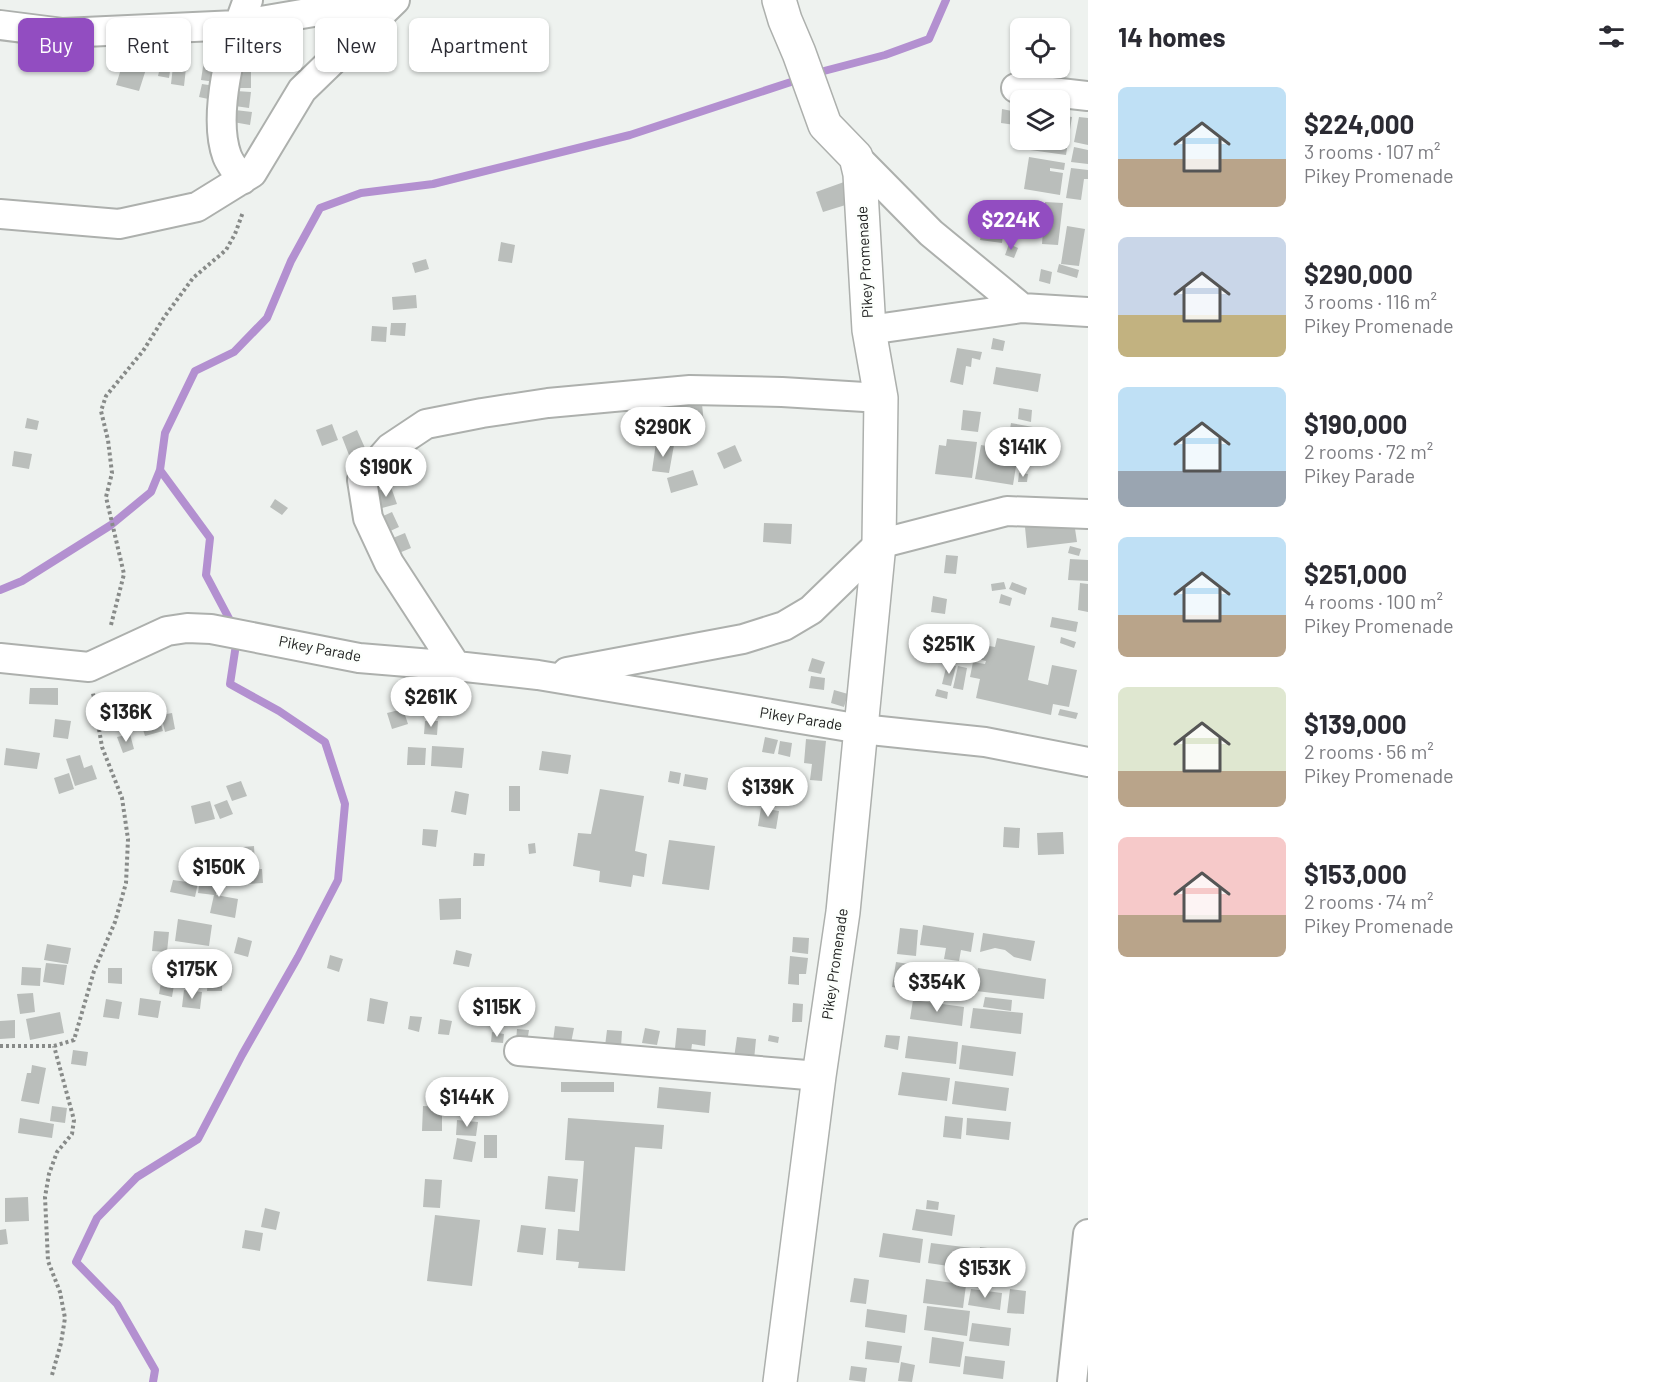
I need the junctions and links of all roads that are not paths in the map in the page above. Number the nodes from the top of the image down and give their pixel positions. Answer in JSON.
{"nodes":[{"id":1,"x":385,"y":0,"type":"edge"},
{"id":2,"x":395,"y":0,"type":"edge"},
{"id":3,"x":779,"y":0,"type":"edge"},
{"id":4,"x":243,"y":12,"type":"edge"},
{"id":5,"x":0,"y":25,"type":"edge"},
{"id":6,"x":1016,"y":88,"type":"dead end"},
{"id":7,"x":1088,"y":96,"type":"edge"},
{"id":8,"x":856,"y":157,"type":"junction"},
{"id":9,"x":242,"y":180,"type":"junction"},
{"id":10,"x":0,"y":214,"type":"edge"},
{"id":11,"x":1022,"y":308,"type":"junction"},
{"id":12,"x":1088,"y":312,"type":"edge"},
{"id":13,"x":869,"y":330,"type":"junction"},
{"id":14,"x":881,"y":398,"type":"junction"},
{"id":15,"x":1088,"y":514,"type":"edge"},
{"id":16,"x":879,"y":544,"type":"junction"},
{"id":17,"x":0,"y":658,"type":"edge"},
{"id":18,"x":456,"y":666,"type":"junction"},
{"id":19,"x":538,"y":675,"type":"junction"},
{"id":20,"x":861,"y":729,"type":"junction"},
{"id":21,"x":1088,"y":762,"type":"edge"},
{"id":22,"x":519,"y":1051,"type":"dead end"},
{"id":23,"x":819,"y":1076,"type":"junction"},
{"id":24,"x":1088,"y":1234,"type":"edge"},
{"id":25,"x":780,"y":1382,"type":"edge"},
{"id":26,"x":1072,"y":1382,"type":"edge"}],
"edges":[{"from":1,"to":4,"type":"street"},
{"from":2,"to":9,"type":"street"},
{"from":3,"to":8,"type":"street"},
{"from":4,"to":5,"type":"street"},
{"from":4,"to":9,"type":"street"},
{"from":6,"to":7,"type":"street"},
{"from":8,"to":11,"type":"street"},
{"from":8,"to":13,"type":"street","name":"Pikey Promenade"},
{"from":9,"to":10,"type":"street"},
{"from":11,"to":12,"type":"street"},
{"from":11,"to":13,"type":"street"},
{"from":13,"to":14,"type":"street","name":"Pikey Promenade"},
{"from":14,"to":16,"type":"street","name":"Pikey Promenade"},
{"from":14,"to":18,"type":"street"},
{"from":15,"to":16,"type":"street"},
{"from":16,"to":19,"type":"street"},
{"from":16,"to":20,"type":"street","name":"Pikey Promenade"},
{"from":17,"to":18,"type":"street","name":"Pikey Parade"},
{"from":18,"to":19,"type":"street","name":"Pikey Parade"},
{"from":19,"to":20,"type":"street","name":"Pikey Parade"},
{"from":20,"to":21,"type":"street","name":"Pikey Parade"},
{"from":20,"to":23,"type":"street","name":"Pikey Promenade"},
{"from":22,"to":23,"type":"street"},
{"from":23,"to":25,"type":"street","name":"Pikey Promenade"},
{"from":24,"to":26,"type":"street"}]}
